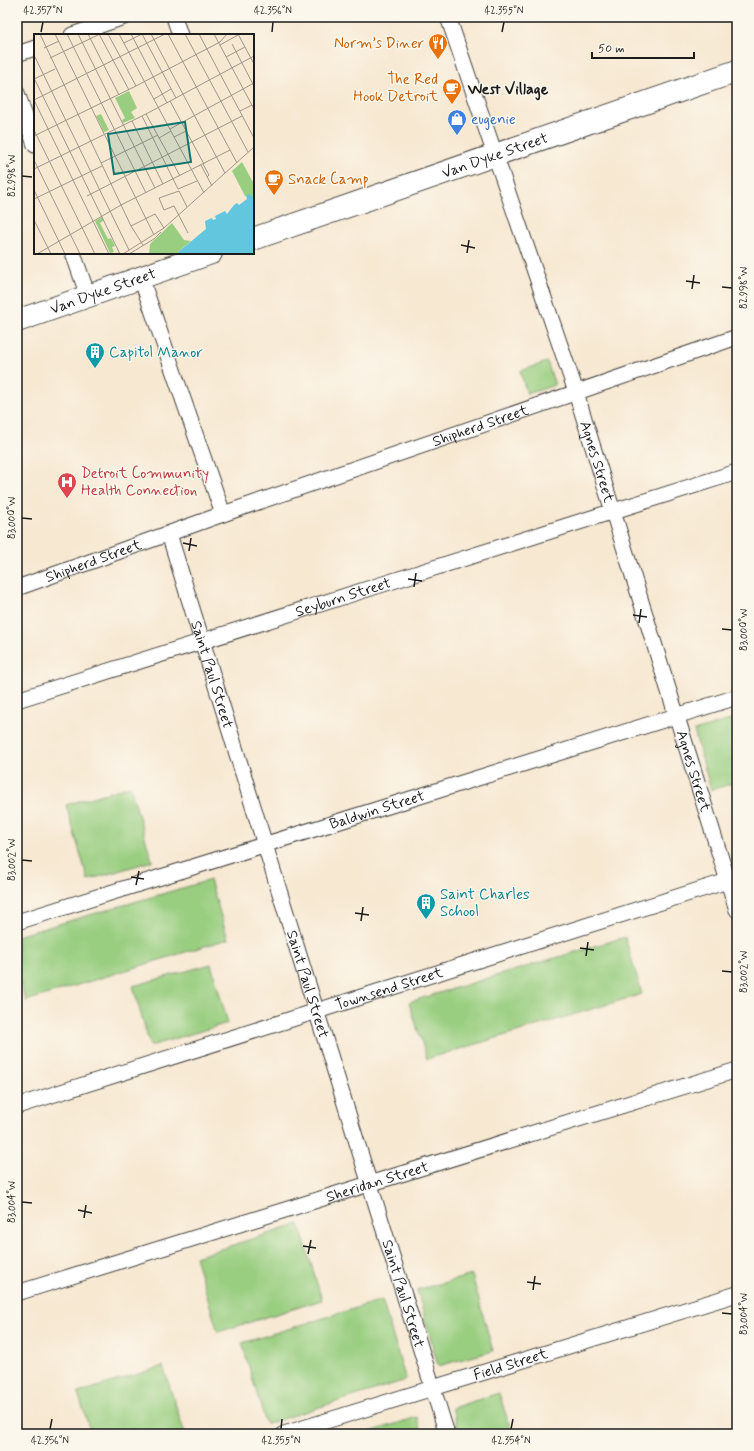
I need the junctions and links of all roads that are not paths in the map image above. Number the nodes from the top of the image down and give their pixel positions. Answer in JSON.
{"nodes":[{"id":1,"x":124,"y":17,"type":"edge"},
{"id":2,"x":174,"y":17,"type":"edge"},
{"id":3,"x":448,"y":17,"type":"edge"},
{"id":4,"x":75,"y":34,"type":"edge"},
{"id":5,"x":180,"y":34,"type":"edge"},
{"id":6,"x":34,"y":48,"type":"edge"},
{"id":7,"x":17,"y":54,"type":"edge"},
{"id":8,"x":737,"y":71,"type":"edge"},
{"id":9,"x":17,"y":93,"type":"edge"},
{"id":10,"x":34,"y":142,"type":"edge"},
{"id":11,"x":495,"y":155,"type":"junction"},
{"id":12,"x":254,"y":239,"type":"edge"},
{"id":13,"x":73,"y":254,"type":"edge"},
{"id":14,"x":208,"y":254,"type":"edge"},
{"id":15,"x":141,"y":278,"type":"junction"},
{"id":16,"x":88,"y":296,"type":"junction"},
{"id":17,"x":17,"y":320,"type":"edge"},
{"id":18,"x":737,"y":337,"type":"edge"},
{"id":19,"x":576,"y":392,"type":"junction"},
{"id":20,"x":737,"y":472,"type":"edge"},
{"id":21,"x":613,"y":510,"type":"junction"},
{"id":22,"x":223,"y":514,"type":"junction"},
{"id":23,"x":169,"y":534,"type":"junction"},
{"id":24,"x":17,"y":588,"type":"edge"},
{"id":25,"x":203,"y":642,"type":"junction"},
{"id":26,"x":737,"y":697,"type":"edge"},
{"id":27,"x":17,"y":700,"type":"edge"},
{"id":28,"x":678,"y":716,"type":"junction"},
{"id":29,"x":265,"y":844,"type":"junction"},
{"id":30,"x":733,"y":879,"type":"edge"},
{"id":31,"x":737,"y":910,"type":"edge"},
{"id":32,"x":17,"y":922,"type":"edge"},
{"id":33,"x":317,"y":1011,"type":"junction"},
{"id":34,"x":737,"y":1070,"type":"edge"},
{"id":35,"x":17,"y":1106,"type":"edge"},
{"id":36,"x":370,"y":1184,"type":"junction"},
{"id":37,"x":17,"y":1293,"type":"edge"},
{"id":38,"x":737,"y":1294,"type":"edge"},
{"id":39,"x":433,"y":1388,"type":"junction"},
{"id":40,"x":284,"y":1434,"type":"edge"},
{"id":41,"x":448,"y":1434,"type":"edge"}],
"edges":[{"from":1,"to":4,"type":"street"},
{"from":2,"to":5,"type":"street"},
{"from":3,"to":11,"type":"street","name":"Agnes Street"},
{"from":6,"to":7,"type":"street"},
{"from":8,"to":11,"type":"main road","name":"Van Dyke Street"},
{"from":9,"to":10,"type":"street"},
{"from":11,"to":12,"type":"main road","name":"Van Dyke Street"},
{"from":11,"to":19,"type":"street","name":"Agnes Street"},
{"from":13,"to":16,"type":"street"},
{"from":14,"to":15,"type":"main road","name":"Van Dyke Street"},
{"from":15,"to":16,"type":"main road","name":"Van Dyke Street"},
{"from":15,"to":22,"type":"street"},
{"from":16,"to":17,"type":"main road","name":"Van Dyke Street"},
{"from":18,"to":19,"type":"street","name":"Shipherd Street"},
{"from":19,"to":21,"type":"street","name":"Agnes Street"},
{"from":19,"to":22,"type":"street","name":"Shipherd Street"},
{"from":20,"to":21,"type":"street","name":"Seyburn Street"},
{"from":21,"to":25,"type":"street","name":"Seyburn Street"},
{"from":21,"to":28,"type":"street","name":"Agnes Street"},
{"from":22,"to":23,"type":"street","name":"Shipherd Street"},
{"from":23,"to":24,"type":"street","name":"Shipherd Street"},
{"from":23,"to":25,"type":"street","name":"Saint Paul Street"},
{"from":25,"to":27,"type":"street","name":"Seyburn Street"},
{"from":25,"to":29,"type":"street","name":"Saint Paul Street"},
{"from":26,"to":28,"type":"street","name":"Baldwin Street"},
{"from":28,"to":29,"type":"street","name":"Baldwin Street"},
{"from":28,"to":30,"type":"street","name":"Agnes Street"},
{"from":29,"to":32,"type":"street","name":"Baldwin Street"},
{"from":29,"to":33,"type":"street","name":"Saint Paul Street"},
{"from":30,"to":31,"type":"street","name":"Agnes Street"},
{"from":30,"to":33,"type":"street","name":"Townsend Street"},
{"from":33,"to":35,"type":"street","name":"Townsend Street"},
{"from":33,"to":36,"type":"street","name":"Saint Paul Street"},
{"from":34,"to":36,"type":"street","name":"Sheridan Street"},
{"from":36,"to":37,"type":"street","name":"Sheridan Street"},
{"from":36,"to":39,"type":"street","name":"Saint Paul Street"},
{"from":38,"to":39,"type":"street","name":"Field Street"},
{"from":39,"to":40,"type":"street","name":"Field Street"},
{"from":39,"to":41,"type":"street","name":"Saint Paul Street"}]}
